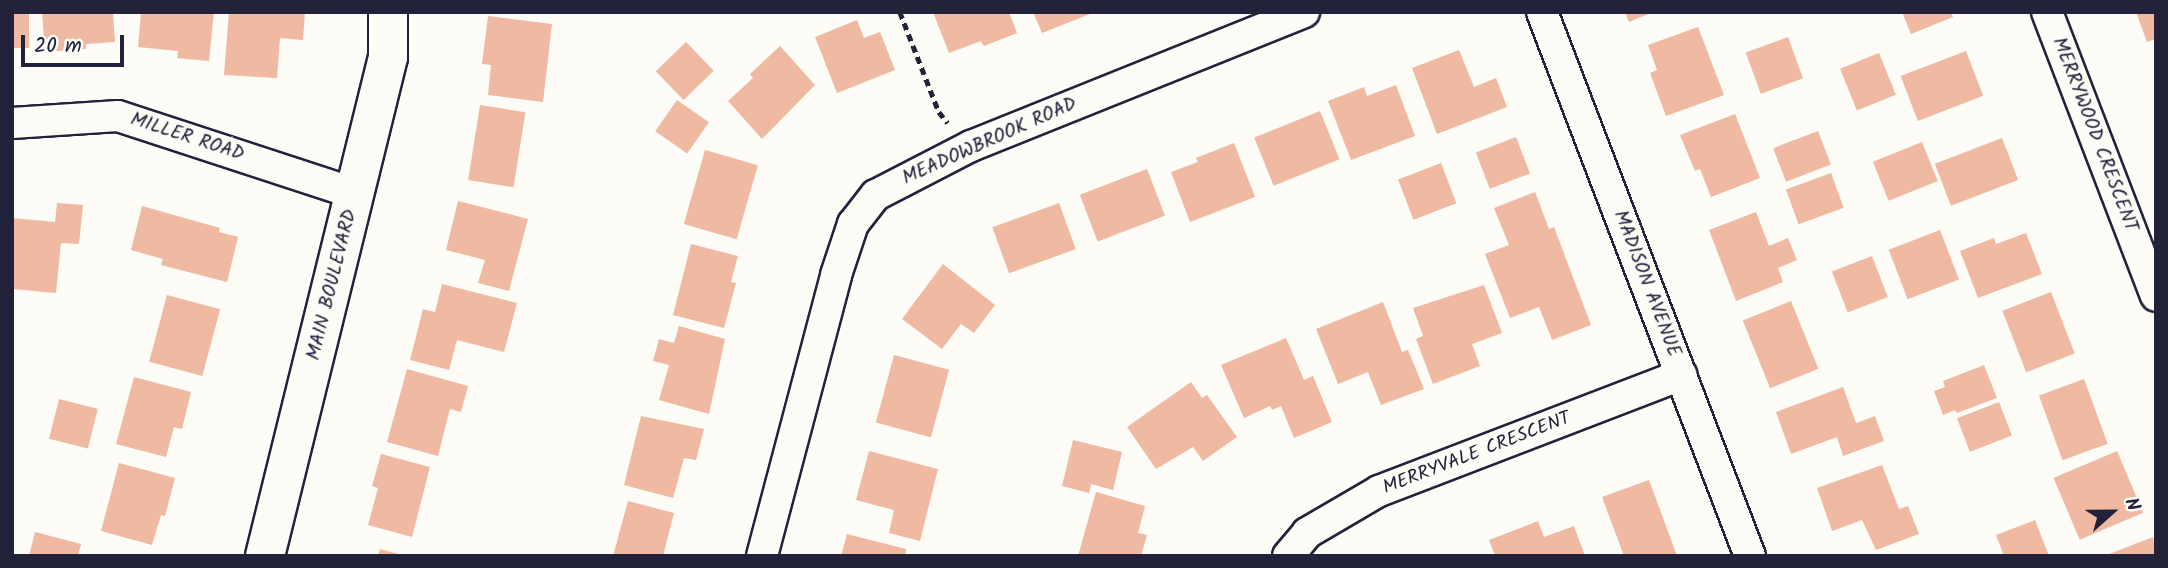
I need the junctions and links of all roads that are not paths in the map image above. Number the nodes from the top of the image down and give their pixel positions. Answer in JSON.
{"nodes":[{"id":1,"x":388,"y":12,"type":"edge"},
{"id":2,"x":1304,"y":12,"type":"edge"},
{"id":3,"x":1542,"y":12,"type":"edge"},
{"id":4,"x":2047,"y":12,"type":"edge"},
{"id":5,"x":12,"y":123,"type":"edge"},
{"id":6,"x":356,"y":194,"type":"junction"},
{"id":7,"x":2156,"y":296,"type":"edge"},
{"id":8,"x":1681,"y":375,"type":"junction"},
{"id":9,"x":265,"y":556,"type":"edge"},
{"id":10,"x":762,"y":556,"type":"edge"},
{"id":11,"x":1288,"y":556,"type":"edge"},
{"id":12,"x":1750,"y":556,"type":"edge"}],
"edges":[{"from":1,"to":6,"type":"street","name":"MAIN BOULEVARD"},
{"from":2,"to":10,"type":"street","name":"MEADOWBROOK ROAD"},
{"from":3,"to":8,"type":"street","name":"MADISON AVENUE"},
{"from":4,"to":7,"type":"street","name":"MERRYWOOD CRESCENT"},
{"from":5,"to":6,"type":"street","name":"MILLER ROAD"},
{"from":6,"to":9,"type":"street","name":"MAIN BOULEVARD"},
{"from":8,"to":11,"type":"street","name":"MERRYVALE CRESCENT"},
{"from":8,"to":12,"type":"street","name":"MADISON AVENUE"}]}
